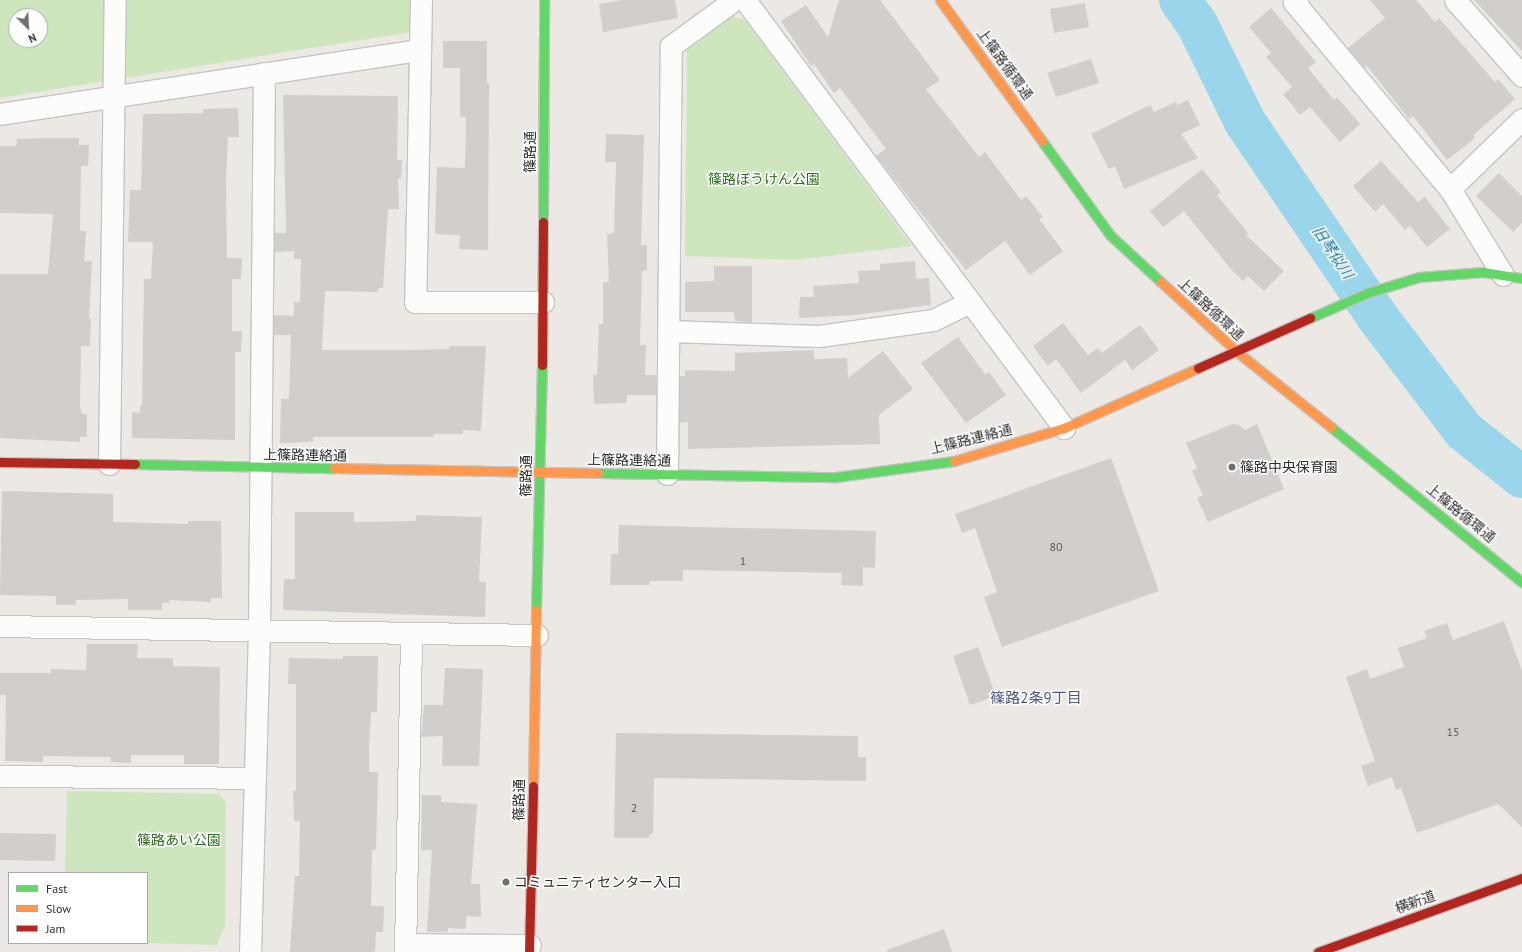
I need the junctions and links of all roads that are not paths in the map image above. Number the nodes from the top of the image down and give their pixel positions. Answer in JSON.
{"nodes":[{"id":1,"x":115,"y":0,"type":"edge"},
{"id":2,"x":421,"y":0,"type":"edge"},
{"id":3,"x":544,"y":0,"type":"edge"},
{"id":4,"x":734,"y":0,"type":"edge"},
{"id":5,"x":745,"y":0,"type":"edge"},
{"id":6,"x":940,"y":0,"type":"edge"},
{"id":7,"x":1297,"y":0,"type":"edge"},
{"id":8,"x":1456,"y":0,"type":"edge"},
{"id":9,"x":420,"y":50,"type":"junction"},
{"id":10,"x":264,"y":73,"type":"junction"},
{"id":11,"x":1522,"y":76,"type":"edge"},
{"id":12,"x":115,"y":95,"type":"junction"},
{"id":13,"x":0,"y":114,"type":"edge"},
{"id":14,"x":1522,"y":119,"type":"edge"},
{"id":15,"x":1450,"y":189,"type":"junction"},
{"id":16,"x":1503,"y":275,"type":"edge"},
{"id":17,"x":543,"y":302,"type":"junction"},
{"id":18,"x":970,"y":302,"type":"junction"},
{"id":19,"x":668,"y":331,"type":"junction"},
{"id":20,"x":1236,"y":351,"type":"junction"},
{"id":21,"x":1064,"y":428,"type":"junction"},
{"id":22,"x":0,"y":462,"type":"edge"},
{"id":23,"x":110,"y":464,"type":"junction"},
{"id":24,"x":259,"y":469,"type":"junction"},
{"id":25,"x":540,"y":472,"type":"junction"},
{"id":26,"x":667,"y":474,"type":"junction"},
{"id":27,"x":1522,"y":582,"type":"edge"},
{"id":28,"x":0,"y":626,"type":"edge"},
{"id":29,"x":259,"y":632,"type":"junction"},
{"id":30,"x":411,"y":633,"type":"junction"},
{"id":31,"x":537,"y":635,"type":"junction"},
{"id":32,"x":0,"y":776,"type":"edge"},
{"id":33,"x":255,"y":778,"type":"junction"},
{"id":34,"x":1522,"y":878,"type":"edge"},
{"id":35,"x":405,"y":948,"type":"edge"},
{"id":36,"x":529,"y":949,"type":"edge"},
{"id":37,"x":250,"y":952,"type":"edge"},
{"id":38,"x":1318,"y":952,"type":"edge"}],
"edges":[{"from":1,"to":12,"type":"street"},
{"from":2,"to":9,"type":"street"},
{"from":3,"to":17,"type":"street","name":"篠路通"},
{"from":4,"to":19,"type":"street"},
{"from":5,"to":18,"type":"street"},
{"from":6,"to":20,"type":"street","name":"上篠路循環通"},
{"from":7,"to":15,"type":"street"},
{"from":8,"to":11,"type":"street"},
{"from":9,"to":10,"type":"street"},
{"from":9,"to":17,"type":"street"},
{"from":10,"to":12,"type":"street"},
{"from":10,"to":24,"type":"street"},
{"from":12,"to":13,"type":"street"},
{"from":12,"to":23,"type":"street"},
{"from":14,"to":15,"type":"street"},
{"from":15,"to":16,"type":"street"},
{"from":16,"to":20,"type":"street","name":"上篠路連絡通"},
{"from":17,"to":25,"type":"street","name":"篠路通"},
{"from":18,"to":19,"type":"street"},
{"from":18,"to":21,"type":"street"},
{"from":19,"to":26,"type":"street"},
{"from":20,"to":21,"type":"street","name":"上篠路連絡通"},
{"from":20,"to":27,"type":"street","name":"上篠路循環通"},
{"from":21,"to":26,"type":"street","name":"上篠路連絡通"},
{"from":22,"to":23,"type":"street","name":"上篠路連絡通"},
{"from":23,"to":24,"type":"street","name":"上篠路連絡通"},
{"from":24,"to":25,"type":"street","name":"上篠路連絡通"},
{"from":24,"to":29,"type":"street"},
{"from":25,"to":26,"type":"street","name":"上篠路連絡通"},
{"from":25,"to":31,"type":"street","name":"篠路通"},
{"from":28,"to":29,"type":"street"},
{"from":29,"to":30,"type":"street"},
{"from":29,"to":33,"type":"street"},
{"from":30,"to":31,"type":"street"},
{"from":30,"to":35,"type":"street"},
{"from":31,"to":36,"type":"street","name":"篠路通"},
{"from":32,"to":33,"type":"street"},
{"from":33,"to":37,"type":"street"},
{"from":34,"to":38,"type":"street","name":"横新道"},
{"from":35,"to":36,"type":"street"}]}
